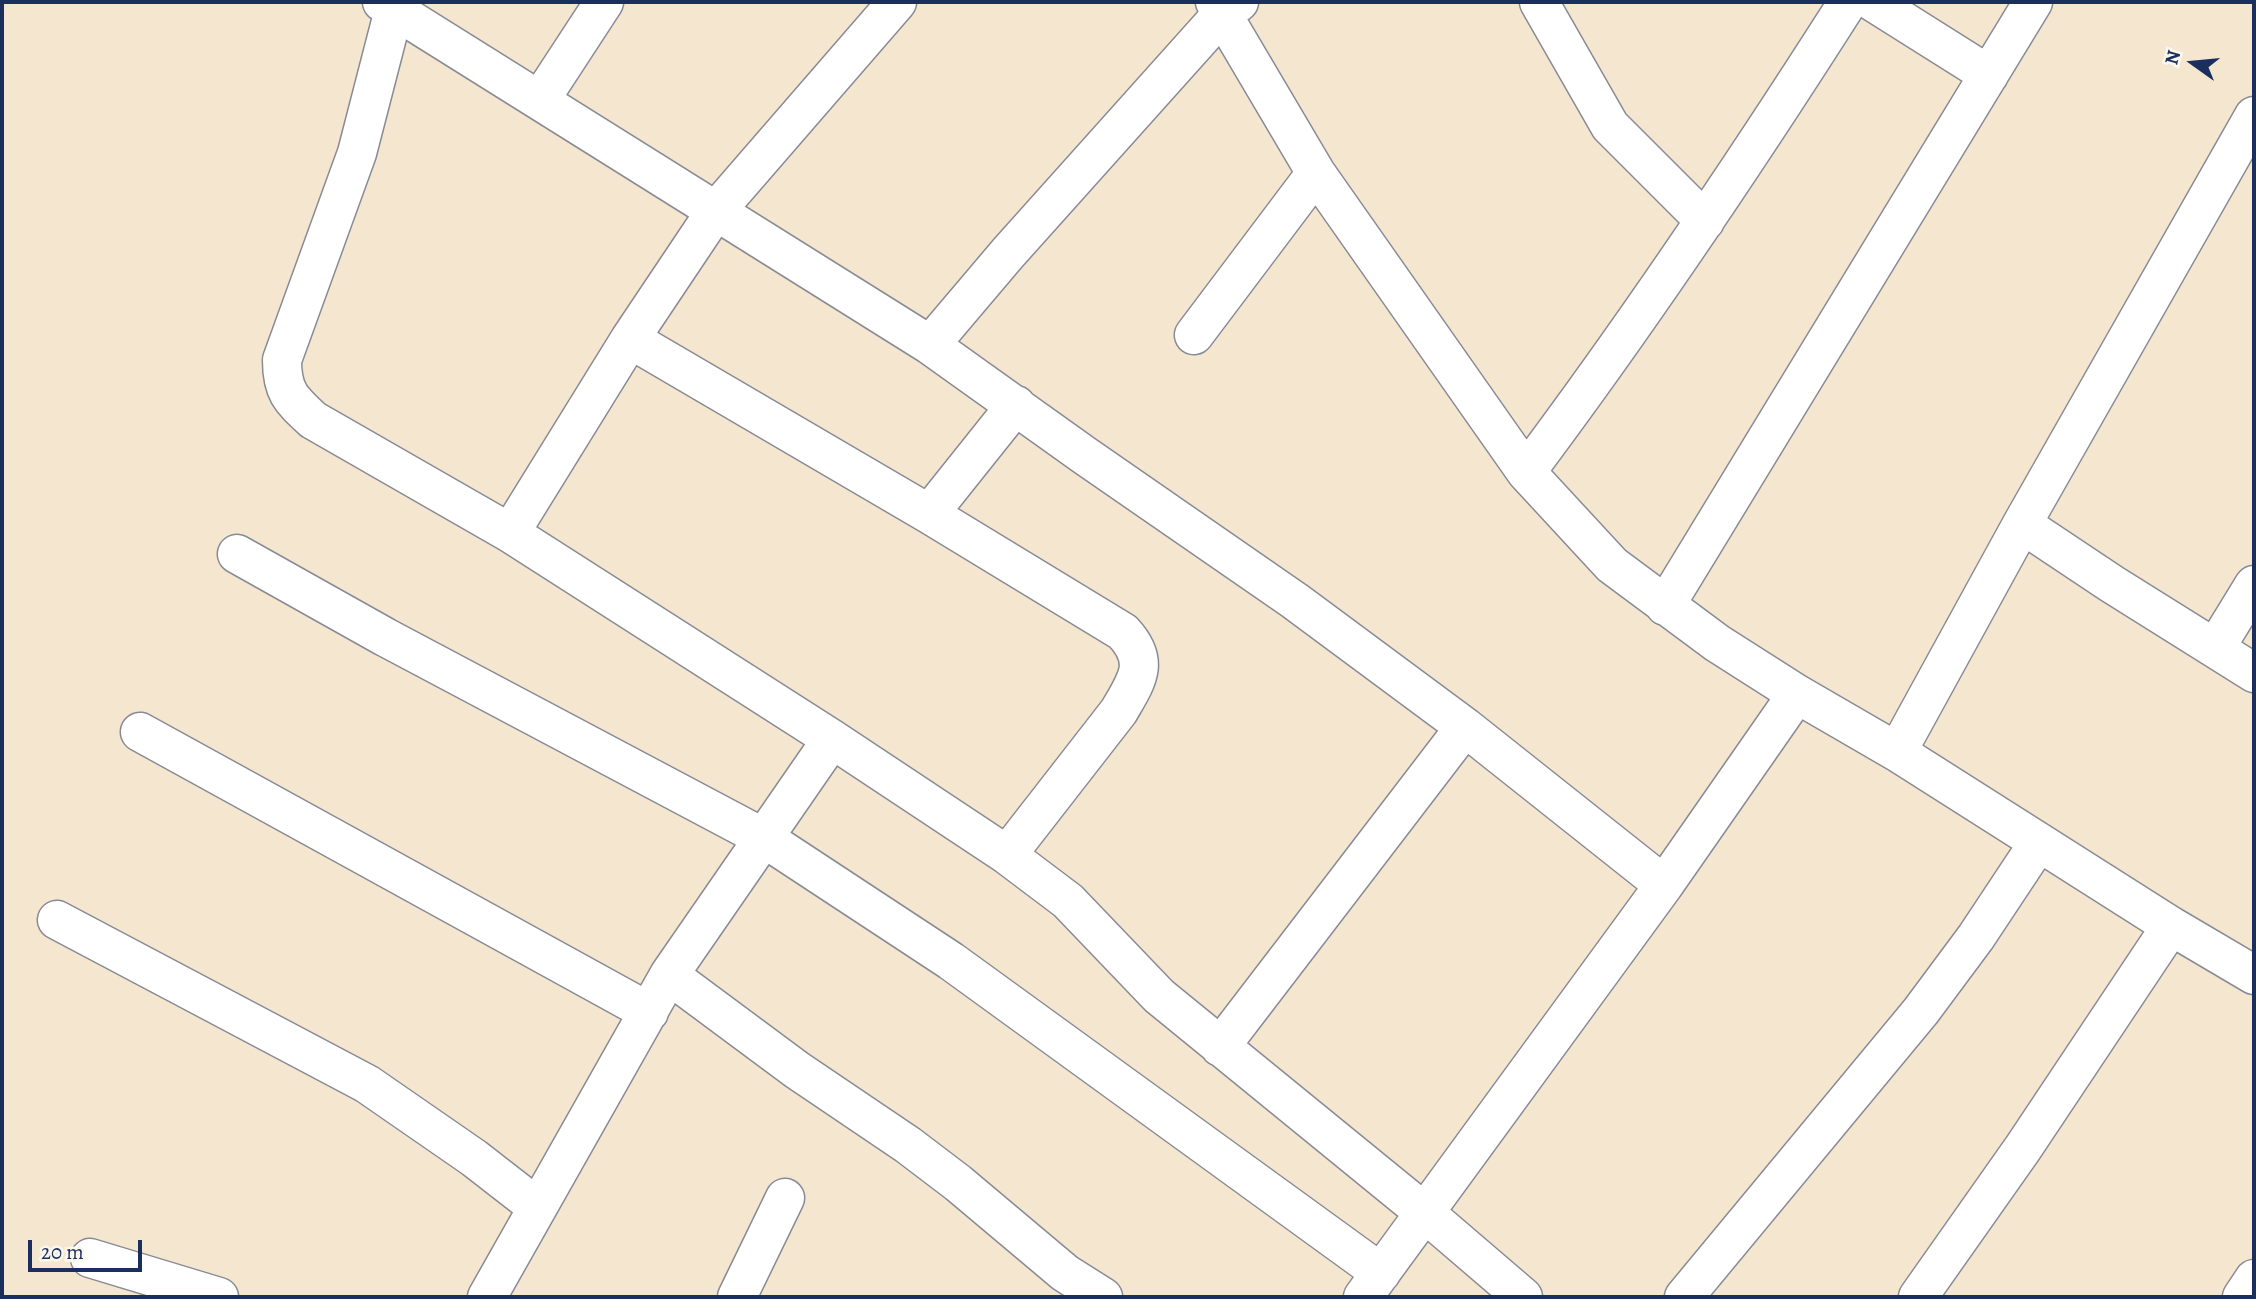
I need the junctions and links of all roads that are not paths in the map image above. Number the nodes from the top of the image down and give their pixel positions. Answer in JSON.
{"nodes":[{"id":1,"x":604,"y":2,"type":"edge"},
{"id":2,"x":897,"y":2,"type":"edge"},
{"id":3,"x":1539,"y":2,"type":"edge"},
{"id":4,"x":1848,"y":2,"type":"edge"},
{"id":5,"x":1873,"y":2,"type":"edge"},
{"id":6,"x":2033,"y":2,"type":"edge"},
{"id":7,"x":390,"y":4,"type":"edge"},
{"id":8,"x":1226,"y":6,"type":"edge"},
{"id":9,"x":1989,"y":75,"type":"junction"},
{"id":10,"x":540,"y":100,"type":"junction"},
{"id":11,"x":2254,"y":116,"type":"edge"},
{"id":12,"x":1316,"y":173,"type":"junction"},
{"id":13,"x":715,"y":212,"type":"junction"},
{"id":14,"x":1705,"y":221,"type":"junction"},
{"id":15,"x":1194,"y":335,"type":"dead end"},
{"id":16,"x":630,"y":339,"type":"junction"},
{"id":17,"x":930,"y":345,"type":"junction"},
{"id":18,"x":1016,"y":405,"type":"junction"},
{"id":19,"x":1526,"y":472,"type":"junction"},
{"id":20,"x":929,"y":514,"type":"junction"},
{"id":21,"x":2022,"y":524,"type":"junction"},
{"id":22,"x":510,"y":533,"type":"junction"},
{"id":23,"x":237,"y":554,"type":"dead end"},
{"id":24,"x":2254,"y":585,"type":"edge"},
{"id":25,"x":1665,"y":606,"type":"junction"},
{"id":26,"x":2216,"y":647,"type":"junction"},
{"id":27,"x":2254,"y":673,"type":"edge"},
{"id":28,"x":1797,"y":694,"type":"junction"},
{"id":29,"x":1465,"y":727,"type":"junction"},
{"id":30,"x":140,"y":732,"type":"dead end"},
{"id":31,"x":832,"y":739,"type":"junction"},
{"id":32,"x":1897,"y":752,"type":"junction"},
{"id":33,"x":764,"y":838,"type":"junction"},
{"id":34,"x":2039,"y":842,"type":"junction"},
{"id":35,"x":1007,"y":855,"type":"junction"},
{"id":36,"x":1664,"y":885,"type":"junction"},
{"id":37,"x":57,"y":920,"type":"dead end"},
{"id":38,"x":2171,"y":926,"type":"junction"},
{"id":39,"x":669,"y":975,"type":"junction"},
{"id":40,"x":2254,"y":975,"type":"edge"},
{"id":41,"x":649,"y":1012,"type":"junction"},
{"id":42,"x":1220,"y":1047,"type":"junction"},
{"id":43,"x":785,"y":1198,"type":"dead end"},
{"id":44,"x":537,"y":1207,"type":"junction"},
{"id":45,"x":1425,"y":1213,"type":"junction"},
{"id":46,"x":90,"y":1258,"type":"dead end"},
{"id":47,"x":2254,"y":1279,"type":"edge"},
{"id":48,"x":1372,"y":1285,"type":"edge"},
{"id":49,"x":219,"y":1297,"type":"edge"},
{"id":50,"x":487,"y":1297,"type":"edge"},
{"id":51,"x":737,"y":1297,"type":"edge"},
{"id":52,"x":1103,"y":1297,"type":"edge"},
{"id":53,"x":1523,"y":1297,"type":"edge"},
{"id":54,"x":1684,"y":1297,"type":"edge"},
{"id":55,"x":1918,"y":1297,"type":"edge"},
{"id":56,"x":2242,"y":1297,"type":"edge"}],
"edges":[{"from":1,"to":10,"type":"street"},
{"from":2,"to":13,"type":"street"},
{"from":3,"to":14,"type":"street"},
{"from":4,"to":14,"type":"street"},
{"from":5,"to":9,"type":"street"},
{"from":6,"to":9,"type":"street"},
{"from":7,"to":10,"type":"street"},
{"from":7,"to":22,"type":"street"},
{"from":8,"to":12,"type":"street"},
{"from":8,"to":17,"type":"street"},
{"from":9,"to":25,"type":"street"},
{"from":10,"to":13,"type":"street"},
{"from":11,"to":21,"type":"street"},
{"from":12,"to":15,"type":"street"},
{"from":12,"to":19,"type":"street"},
{"from":13,"to":16,"type":"street"},
{"from":13,"to":17,"type":"street"},
{"from":14,"to":19,"type":"street"},
{"from":16,"to":20,"type":"street"},
{"from":16,"to":22,"type":"street"},
{"from":17,"to":18,"type":"street"},
{"from":18,"to":20,"type":"street"},
{"from":18,"to":29,"type":"street"},
{"from":19,"to":25,"type":"street"},
{"from":20,"to":35,"type":"street"},
{"from":21,"to":26,"type":"street"},
{"from":21,"to":32,"type":"street"},
{"from":22,"to":31,"type":"street"},
{"from":23,"to":33,"type":"street"},
{"from":24,"to":26,"type":"street"},
{"from":25,"to":28,"type":"street"},
{"from":26,"to":27,"type":"street"},
{"from":28,"to":32,"type":"street"},
{"from":28,"to":36,"type":"street"},
{"from":29,"to":36,"type":"street"},
{"from":29,"to":42,"type":"street"},
{"from":30,"to":41,"type":"street"},
{"from":31,"to":33,"type":"street"},
{"from":31,"to":35,"type":"street"},
{"from":32,"to":34,"type":"street"},
{"from":33,"to":39,"type":"street"},
{"from":33,"to":48,"type":"street"},
{"from":34,"to":38,"type":"street"},
{"from":34,"to":54,"type":"street"},
{"from":35,"to":42,"type":"street"},
{"from":36,"to":45,"type":"street"},
{"from":37,"to":44,"type":"street"},
{"from":38,"to":40,"type":"street"},
{"from":38,"to":55,"type":"street"},
{"from":39,"to":41,"type":"street"},
{"from":39,"to":52,"type":"street"},
{"from":41,"to":44,"type":"street"},
{"from":42,"to":45,"type":"street"},
{"from":43,"to":51,"type":"street"},
{"from":44,"to":50,"type":"street"},
{"from":45,"to":48,"type":"street"},
{"from":45,"to":53,"type":"street"},
{"from":46,"to":49,"type":"street"},
{"from":47,"to":56,"type":"street"}]}
